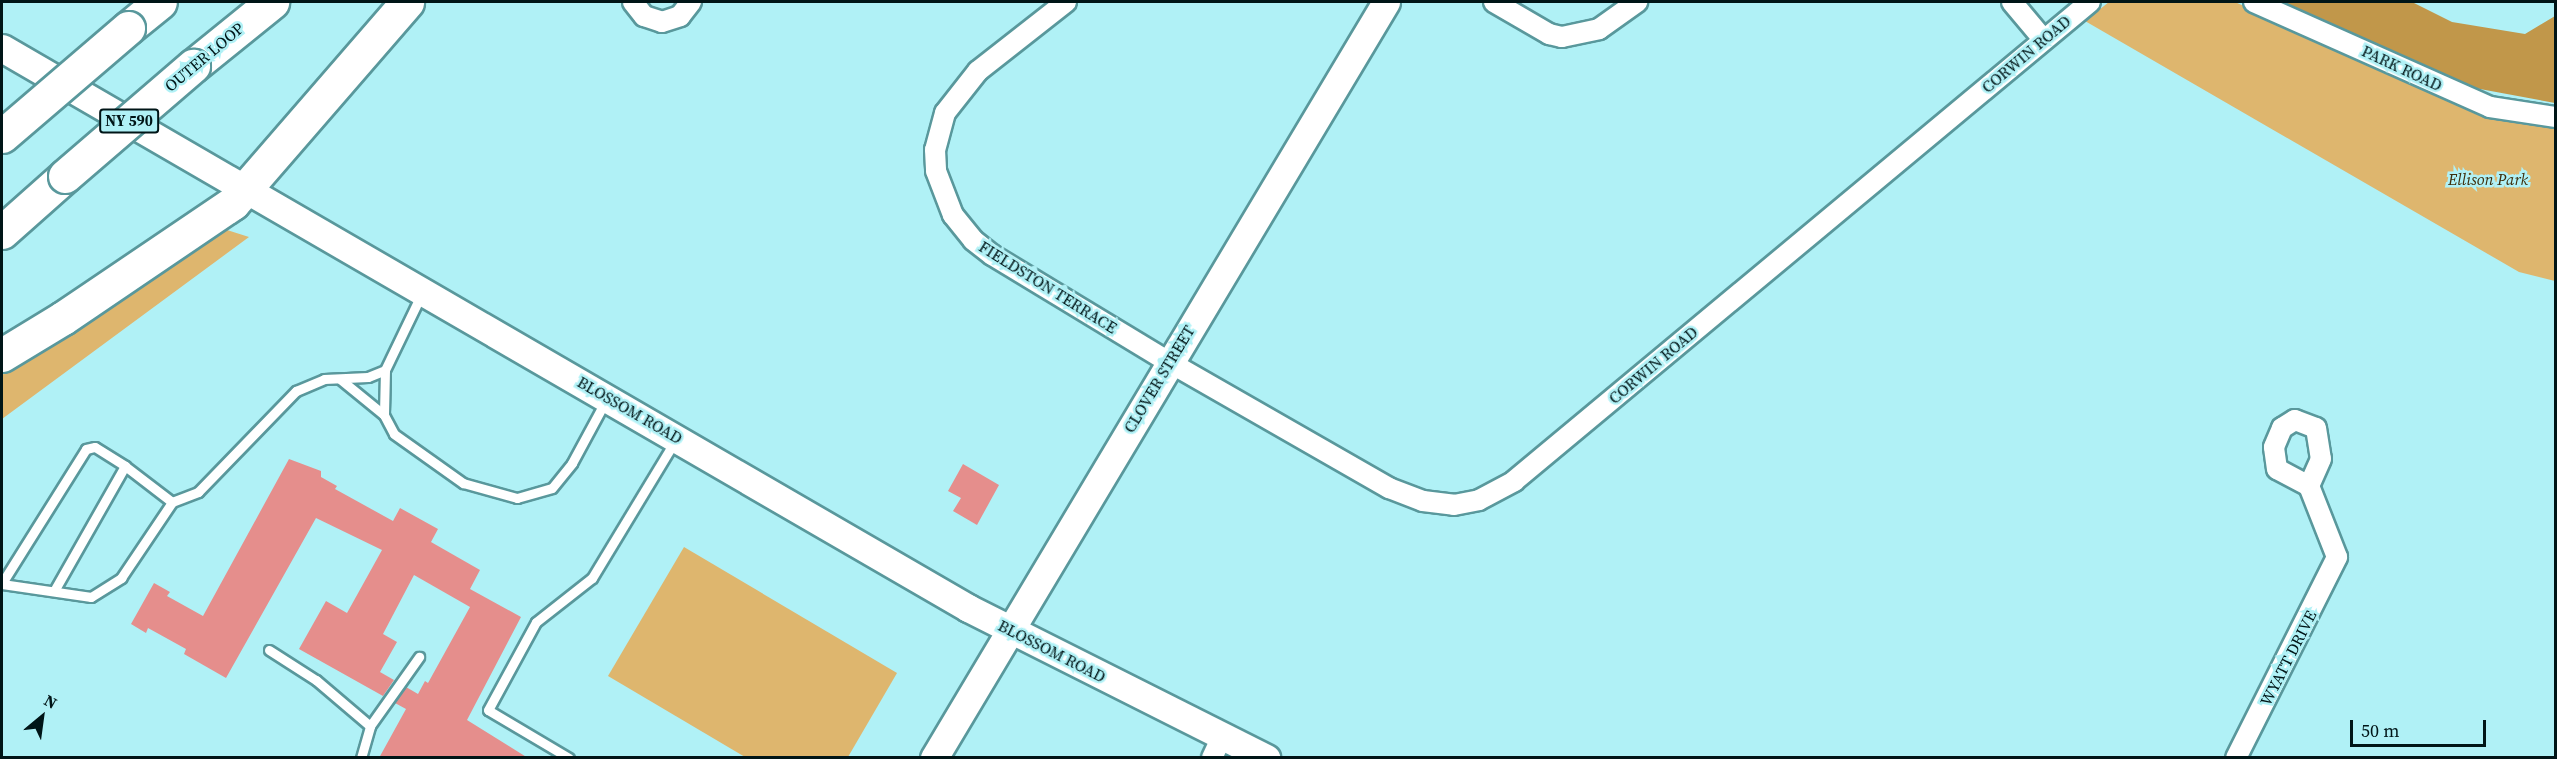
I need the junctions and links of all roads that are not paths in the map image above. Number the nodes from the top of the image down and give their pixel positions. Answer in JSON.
{"nodes":[{"id":1,"x":160,"y":2,"type":"edge"},
{"id":2,"x":272,"y":2,"type":"edge"},
{"id":3,"x":407,"y":2,"type":"edge"},
{"id":4,"x":633,"y":2,"type":"edge"},
{"id":5,"x":691,"y":2,"type":"edge"},
{"id":6,"x":1066,"y":2,"type":"edge"},
{"id":7,"x":1386,"y":2,"type":"edge"},
{"id":8,"x":1494,"y":2,"type":"edge"},
{"id":9,"x":1636,"y":2,"type":"edge"},
{"id":10,"x":2012,"y":2,"type":"edge"},
{"id":11,"x":2090,"y":2,"type":"edge"},
{"id":12,"x":2254,"y":2,"type":"edge"},
{"id":13,"x":2043,"y":39,"type":"junction"},
{"id":14,"x":2,"y":48,"type":"edge"},
{"id":15,"x":2556,"y":117,"type":"edge"},
{"id":16,"x":2,"y":136,"type":"edge"},
{"id":17,"x":246,"y":189,"type":"junction"},
{"id":18,"x":2,"y":232,"type":"edge"},
{"id":19,"x":423,"y":291,"type":"junction"},
{"id":20,"x":2,"y":355,"type":"edge"},
{"id":21,"x":1169,"y":362,"type":"junction"},
{"id":22,"x":384,"y":370,"type":"junction"},
{"id":23,"x":340,"y":379,"type":"junction"},
{"id":24,"x":608,"y":397,"type":"junction"},
{"id":25,"x":384,"y":415,"type":"junction"},
{"id":26,"x":677,"y":438,"type":"junction"},
{"id":27,"x":125,"y":466,"type":"junction"},
{"id":28,"x":2309,"y":486,"type":"dead end"},
{"id":29,"x":172,"y":502,"type":"junction"},
{"id":30,"x":2,"y":584,"type":"edge"},
{"id":31,"x":54,"y":591,"type":"junction"},
{"id":32,"x":1009,"y":630,"type":"junction"},
{"id":33,"x":269,"y":650,"type":"dead end"},
{"id":34,"x":419,"y":657,"type":"dead end"},
{"id":35,"x":370,"y":726,"type":"junction"},
{"id":36,"x":1217,"y":747,"type":"edge"},
{"id":37,"x":361,"y":758,"type":"edge"},
{"id":38,"x":569,"y":758,"type":"edge"},
{"id":39,"x":934,"y":758,"type":"edge"},
{"id":40,"x":1266,"y":758,"type":"edge"},
{"id":41,"x":2236,"y":758,"type":"edge"}],
"edges":[{"from":1,"to":16,"type":"highway","bridge":true},
{"from":2,"to":18,"type":"highway","name":"OUTER LOOP","number":"NY 590","bridge":true},
{"from":3,"to":17,"type":"highway"},
{"from":4,"to":5,"type":"street"},
{"from":6,"to":21,"type":"street","name":"FIELDSTON TERRACE"},
{"from":7,"to":21,"type":"street","name":"CLOVER STREET"},
{"from":8,"to":9,"type":"street"},
{"from":10,"to":13,"type":"street"},
{"from":11,"to":13,"type":"street","name":"CORWIN ROAD"},
{"from":12,"to":15,"type":"street","name":"PARK ROAD"},
{"from":13,"to":21,"type":"street","name":"CORWIN ROAD"},
{"from":14,"to":17,"type":"street","name":"BLOSSOM ROAD"},
{"from":17,"to":19,"type":"street","name":"BLOSSOM ROAD"},
{"from":17,"to":20,"type":"highway"},
{"from":19,"to":22,"type":"lane"},
{"from":19,"to":24,"type":"street","name":"BLOSSOM ROAD"},
{"from":21,"to":32,"type":"street","name":"CLOVER STREET"},
{"from":22,"to":23,"type":"lane"},
{"from":22,"to":25,"type":"lane"},
{"from":23,"to":25,"type":"lane"},
{"from":23,"to":29,"type":"lane"},
{"from":24,"to":25,"type":"lane"},
{"from":24,"to":26,"type":"street","name":"BLOSSOM ROAD"},
{"from":26,"to":32,"type":"street","name":"BLOSSOM ROAD"},
{"from":26,"to":38,"type":"lane"},
{"from":27,"to":29,"type":"lane"},
{"from":27,"to":30,"type":"lane"},
{"from":27,"to":31,"type":"lane"},
{"from":28,"to":41,"type":"street","name":"WYATT DRIVE"},
{"from":29,"to":31,"type":"lane"},
{"from":30,"to":31,"type":"lane"},
{"from":32,"to":36,"type":"street","name":"BLOSSOM ROAD"},
{"from":32,"to":39,"type":"street","name":"CLOVER STREET"},
{"from":33,"to":35,"type":"lane"},
{"from":34,"to":35,"type":"lane"},
{"from":35,"to":37,"type":"lane"},
{"from":36,"to":40,"type":"street","name":"BLOSSOM ROAD"}]}
